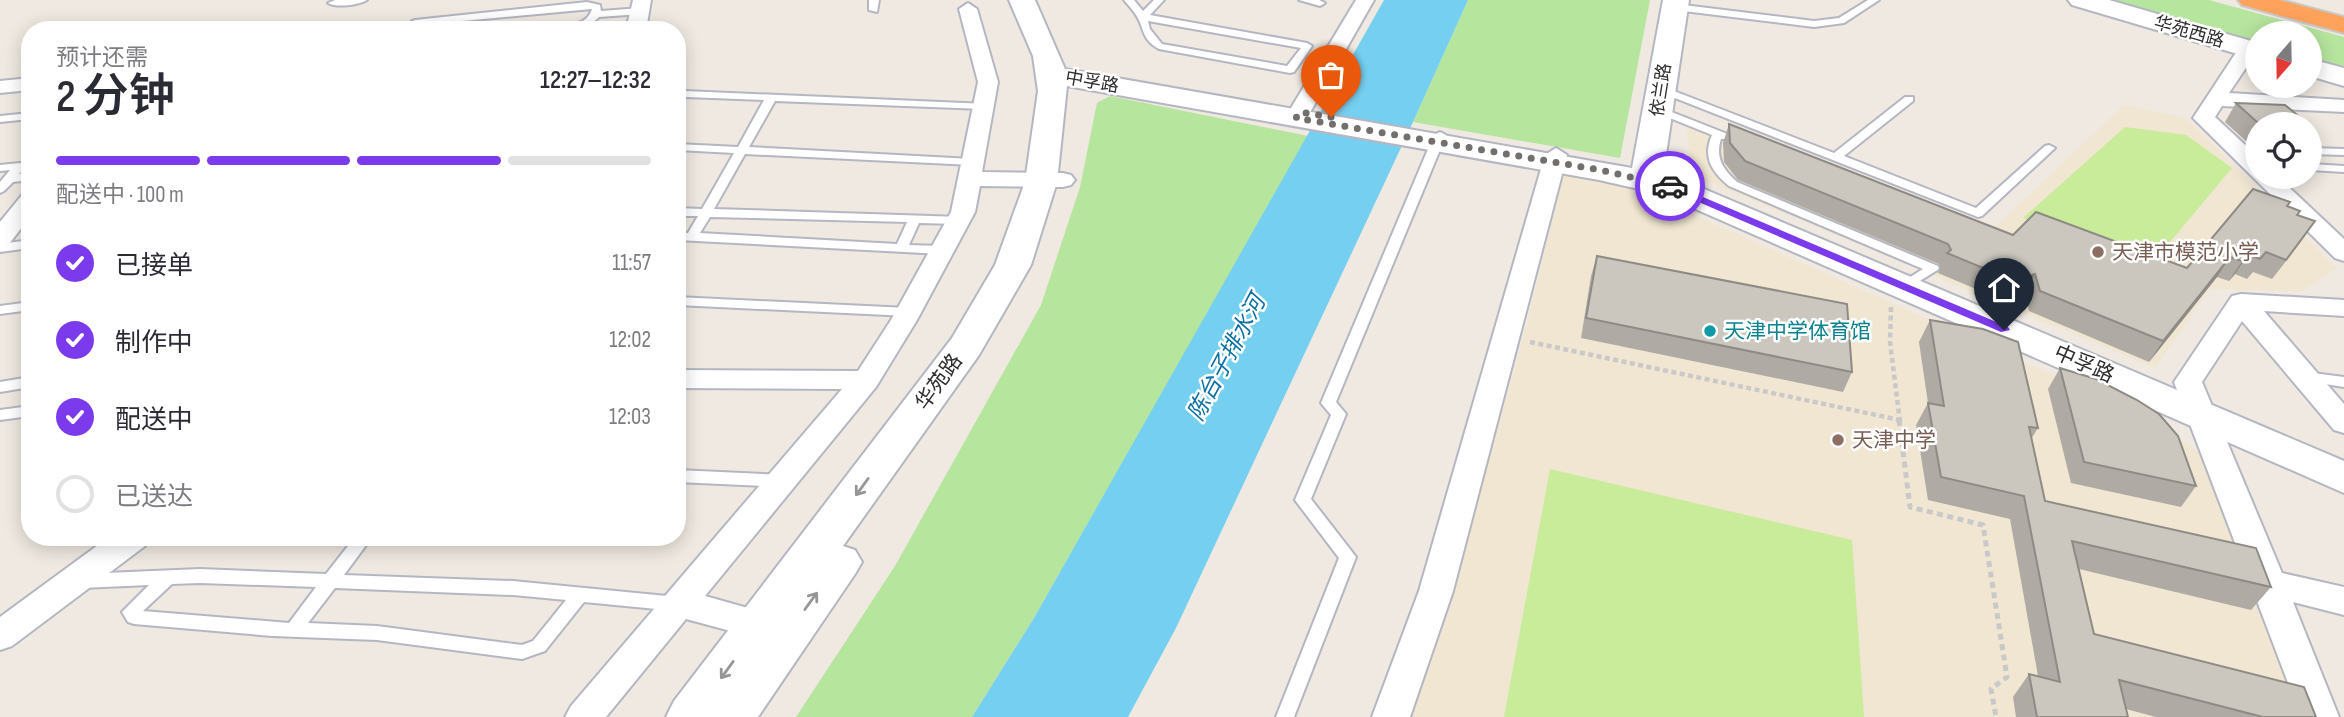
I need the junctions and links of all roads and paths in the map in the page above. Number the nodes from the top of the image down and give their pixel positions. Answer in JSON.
{"nodes":[{"id":1,"x":362,"y":0,"type":"edge"},
{"id":2,"x":1022,"y":0,"type":"edge"},
{"id":3,"x":1041,"y":0,"type":"edge"},
{"id":4,"x":1129,"y":0,"type":"edge"},
{"id":5,"x":1159,"y":0,"type":"edge"},
{"id":6,"x":1304,"y":0,"type":"edge"},
{"id":7,"x":1364,"y":0,"type":"edge"},
{"id":8,"x":1874,"y":0,"type":"edge"},
{"id":9,"x":2081,"y":0,"type":"edge"},
{"id":10,"x":2251,"y":0,"type":"edge"},
{"id":11,"x":2325,"y":0,"type":"edge"},
{"id":12,"x":333,"y":3,"type":"dead end"},
{"id":13,"x":1320,"y":3,"type":"dead end"},
{"id":14,"x":1675,"y":4,"type":"edge"},
{"id":15,"x":642,"y":5,"type":"edge"},
{"id":16,"x":2344,"y":5,"type":"edge"},
{"id":17,"x":968,"y":9,"type":"dead end"},
{"id":18,"x":596,"y":14,"type":"junction"},
{"id":19,"x":1143,"y":17,"type":"junction"},
{"id":20,"x":434,"y":21,"type":"edge"},
{"id":21,"x":589,"y":21,"type":"edge"},
{"id":22,"x":2344,"y":25,"type":"edge"},
{"id":23,"x":2245,"y":49,"type":"edge"},
{"id":24,"x":2245,"y":61,"type":"edge"},
{"id":25,"x":2322,"y":71,"type":"edge"},
{"id":26,"x":1071,"y":76,"type":"junction"},
{"id":27,"x":2344,"y":78,"type":"edge"},
{"id":28,"x":21,"y":85,"type":"edge"},
{"id":29,"x":0,"y":87,"type":"edge"},
{"id":30,"x":686,"y":94,"type":"edge"},
{"id":31,"x":771,"y":98,"type":"junction"},
{"id":32,"x":1660,"y":99,"type":"junction"},
{"id":33,"x":1909,"y":99,"type":"dead end"},
{"id":34,"x":2215,"y":99,"type":"junction"},
{"id":35,"x":983,"y":106,"type":"junction"},
{"id":36,"x":2344,"y":106,"type":"edge"},
{"id":37,"x":1302,"y":115,"type":"junction"},
{"id":38,"x":21,"y":117,"type":"edge"},
{"id":39,"x":0,"y":119,"type":"edge"},
{"id":40,"x":1718,"y":134,"type":"junction"},
{"id":41,"x":1431,"y":137,"type":"junction"},
{"id":42,"x":1741,"y":143,"type":"edge"},
{"id":43,"x":686,"y":147,"type":"edge"},
{"id":44,"x":2049,"y":148,"type":"dead end"},
{"id":45,"x":741,"y":150,"type":"junction"},
{"id":46,"x":2322,"y":151,"type":"edge"},
{"id":47,"x":2344,"y":152,"type":"edge"},
{"id":48,"x":2245,"y":154,"type":"edge"},
{"id":49,"x":1836,"y":157,"type":"junction"},
{"id":50,"x":1555,"y":158,"type":"junction"},
{"id":51,"x":2322,"y":168,"type":"edge"},
{"id":52,"x":0,"y":169,"type":"edge"},
{"id":53,"x":2344,"y":169,"type":"edge"},
{"id":54,"x":971,"y":171,"type":"junction"},
{"id":55,"x":1646,"y":176,"type":"junction"},
{"id":56,"x":21,"y":177,"type":"edge"},
{"id":57,"x":9,"y":179,"type":"junction"},
{"id":58,"x":1053,"y":180,"type":"junction"},
{"id":59,"x":0,"y":189,"type":"edge"},
{"id":60,"x":2277,"y":189,"type":"edge"},
{"id":61,"x":21,"y":212,"type":"edge"},
{"id":62,"x":686,"y":212,"type":"edge"},
{"id":63,"x":706,"y":213,"type":"junction"},
{"id":64,"x":915,"y":219,"type":"junction"},
{"id":65,"x":958,"y":220,"type":"junction"},
{"id":66,"x":686,"y":237,"type":"edge"},
{"id":67,"x":692,"y":237,"type":"junction"},
{"id":68,"x":0,"y":239,"type":"edge"},
{"id":69,"x":21,"y":245,"type":"edge"},
{"id":70,"x":902,"y":247,"type":"junction"},
{"id":71,"x":0,"y":248,"type":"edge"},
{"id":72,"x":942,"y":250,"type":"junction"},
{"id":73,"x":2344,"y":253,"type":"edge"},
{"id":74,"x":1906,"y":283,"type":"junction"},
{"id":75,"x":686,"y":300,"type":"edge"},
{"id":76,"x":2241,"y":302,"type":"junction"},
{"id":77,"x":21,"y":307,"type":"edge"},
{"id":78,"x":2344,"y":308,"type":"edge"},
{"id":79,"x":0,"y":310,"type":"edge"},
{"id":80,"x":908,"y":312,"type":"junction"},
{"id":81,"x":1530,"y":342,"type":"dead end"},
{"id":82,"x":2305,"y":377,"type":"junction"},
{"id":83,"x":686,"y":379,"type":"edge"},
{"id":84,"x":866,"y":380,"type":"junction"},
{"id":85,"x":2344,"y":382,"type":"edge"},
{"id":86,"x":21,"y":384,"type":"edge"},
{"id":87,"x":0,"y":387,"type":"edge"},
{"id":88,"x":21,"y":412,"type":"edge"},
{"id":89,"x":2202,"y":413,"type":"junction"},
{"id":90,"x":0,"y":415,"type":"edge"},
{"id":91,"x":1900,"y":420,"type":"junction"},
{"id":92,"x":2344,"y":423,"type":"edge"},
{"id":93,"x":2344,"y":472,"type":"edge"},
{"id":94,"x":686,"y":476,"type":"edge"},
{"id":95,"x":2344,"y":478,"type":"edge"},
{"id":96,"x":784,"y":481,"type":"junction"},
{"id":97,"x":121,"y":546,"type":"edge"},
{"id":98,"x":357,"y":546,"type":"edge"},
{"id":99,"x":167,"y":578,"type":"junction"},
{"id":100,"x":72,"y":581,"type":"junction"},
{"id":101,"x":328,"y":581,"type":"junction"},
{"id":102,"x":2270,"y":583,"type":"junction"},
{"id":103,"x":579,"y":596,"type":"junction"},
{"id":104,"x":2344,"y":601,"type":"edge"},
{"id":105,"x":678,"y":604,"type":"junction"},
{"id":106,"x":774,"y":629,"type":"junction"},
{"id":107,"x":293,"y":630,"type":"junction"},
{"id":108,"x":0,"y":636,"type":"edge"},
{"id":109,"x":584,"y":717,"type":"edge"},
{"id":110,"x":692,"y":717,"type":"edge"},
{"id":111,"x":729,"y":717,"type":"edge"},
{"id":112,"x":1285,"y":717,"type":"edge"},
{"id":113,"x":1391,"y":717,"type":"edge"},
{"id":114,"x":1996,"y":717,"type":"edge"},
{"id":115,"x":2320,"y":717,"type":"edge"}],
"edges":[{"from":1,"to":12,"type":"lane"},
{"from":2,"to":26,"type":"main road","name":"华苑路"},
{"from":3,"to":26,"type":"main road"},
{"from":4,"to":19,"type":"lane"},
{"from":5,"to":19,"type":"lane"},
{"from":6,"to":13,"type":"lane"},
{"from":7,"to":37,"type":"street"},
{"from":8,"to":14,"type":"lane"},
{"from":9,"to":23,"type":"main road","name":"华苑西路"},
{"from":10,"to":22,"type":"highway"},
{"from":11,"to":16,"type":"highway"},
{"from":14,"to":32,"type":"main road","name":"依兰路"},
{"from":15,"to":18,"type":"lane"},
{"from":17,"to":35,"type":"street"},
{"from":18,"to":20,"type":"lane"},
{"from":18,"to":21,"type":"lane"},
{"from":19,"to":19,"type":"lane"},
{"from":24,"to":34,"type":"street"},
{"from":25,"to":27,"type":"main road"},
{"from":26,"to":37,"type":"main road","name":"中孚路"},
{"from":26,"to":58,"type":"main road","name":"华苑路"},
{"from":28,"to":29,"type":"street"},
{"from":30,"to":31,"type":"lane"},
{"from":31,"to":35,"type":"lane"},
{"from":31,"to":45,"type":"lane"},
{"from":32,"to":40,"type":"lane"},
{"from":32,"to":49,"type":"lane"},
{"from":32,"to":55,"type":"main road","name":"依兰路"},
{"from":33,"to":49,"type":"lane"},
{"from":34,"to":36,"type":"street"},
{"from":34,"to":48,"type":"street"},
{"from":35,"to":54,"type":"street"},
{"from":37,"to":41,"type":"main road","name":"中孚路"},
{"from":38,"to":39,"type":"lane"},
{"from":40,"to":42,"type":"lane"},
{"from":40,"to":74,"type":"lane"},
{"from":41,"to":50,"type":"main road","name":"中孚路"},
{"from":41,"to":112,"type":"lane"},
{"from":43,"to":45,"type":"lane"},
{"from":44,"to":49,"type":"lane"},
{"from":45,"to":54,"type":"lane"},
{"from":45,"to":63,"type":"lane"},
{"from":46,"to":47,"type":"lane"},
{"from":50,"to":55,"type":"main road","name":"中孚路"},
{"from":50,"to":113,"type":"street"},
{"from":51,"to":53,"type":"lane"},
{"from":52,"to":57,"type":"lane"},
{"from":54,"to":58,"type":"street"},
{"from":54,"to":65,"type":"street"},
{"from":55,"to":74,"type":"main road","name":"中孚路"},
{"from":56,"to":57,"type":"lane"},
{"from":57,"to":59,"type":"lane"},
{"from":58,"to":106,"type":"main road","name":"华苑路"},
{"from":60,"to":73,"type":"street"},
{"from":61,"to":68,"type":"street"},
{"from":62,"to":63,"type":"lane"},
{"from":63,"to":64,"type":"lane"},
{"from":63,"to":67,"type":"lane"},
{"from":64,"to":65,"type":"lane"},
{"from":64,"to":70,"type":"lane"},
{"from":65,"to":72,"type":"street"},
{"from":66,"to":67,"type":"lane"},
{"from":67,"to":70,"type":"lane"},
{"from":69,"to":71,"type":"lane"},
{"from":70,"to":72,"type":"lane"},
{"from":72,"to":80,"type":"street"},
{"from":74,"to":89,"type":"main road","name":"中孚路"},
{"from":74,"to":91,"type":"path"},
{"from":75,"to":80,"type":"lane"},
{"from":76,"to":78,"type":"street"},
{"from":76,"to":82,"type":"street"},
{"from":76,"to":89,"type":"street"},
{"from":77,"to":79,"type":"lane"},
{"from":80,"to":84,"type":"street"},
{"from":81,"to":91,"type":"path"},
{"from":82,"to":85,"type":"lane"},
{"from":82,"to":92,"type":"street"},
{"from":83,"to":84,"type":"street"},
{"from":84,"to":96,"type":"street"},
{"from":86,"to":87,"type":"lane"},
{"from":88,"to":90,"type":"lane"},
{"from":89,"to":93,"type":"main road","name":"中孚路"},
{"from":89,"to":95,"type":"main road","name":"中孚路"},
{"from":89,"to":102,"type":"street"},
{"from":91,"to":114,"type":"path"},
{"from":94,"to":96,"type":"lane"},
{"from":96,"to":105,"type":"street"},
{"from":97,"to":100,"type":"street"},
{"from":98,"to":101,"type":"lane"},
{"from":99,"to":100,"type":"lane"},
{"from":99,"to":101,"type":"lane"},
{"from":99,"to":107,"type":"lane"},
{"from":100,"to":108,"type":"street"},
{"from":101,"to":103,"type":"lane"},
{"from":101,"to":107,"type":"lane"},
{"from":102,"to":104,"type":"street"},
{"from":102,"to":115,"type":"street"},
{"from":103,"to":105,"type":"lane"},
{"from":103,"to":107,"type":"lane"},
{"from":105,"to":106,"type":"street"},
{"from":105,"to":109,"type":"street"},
{"from":106,"to":110,"type":"main road","name":"华苑路","one_way":true},
{"from":106,"to":111,"type":"main road","name":"华苑路"}]}
